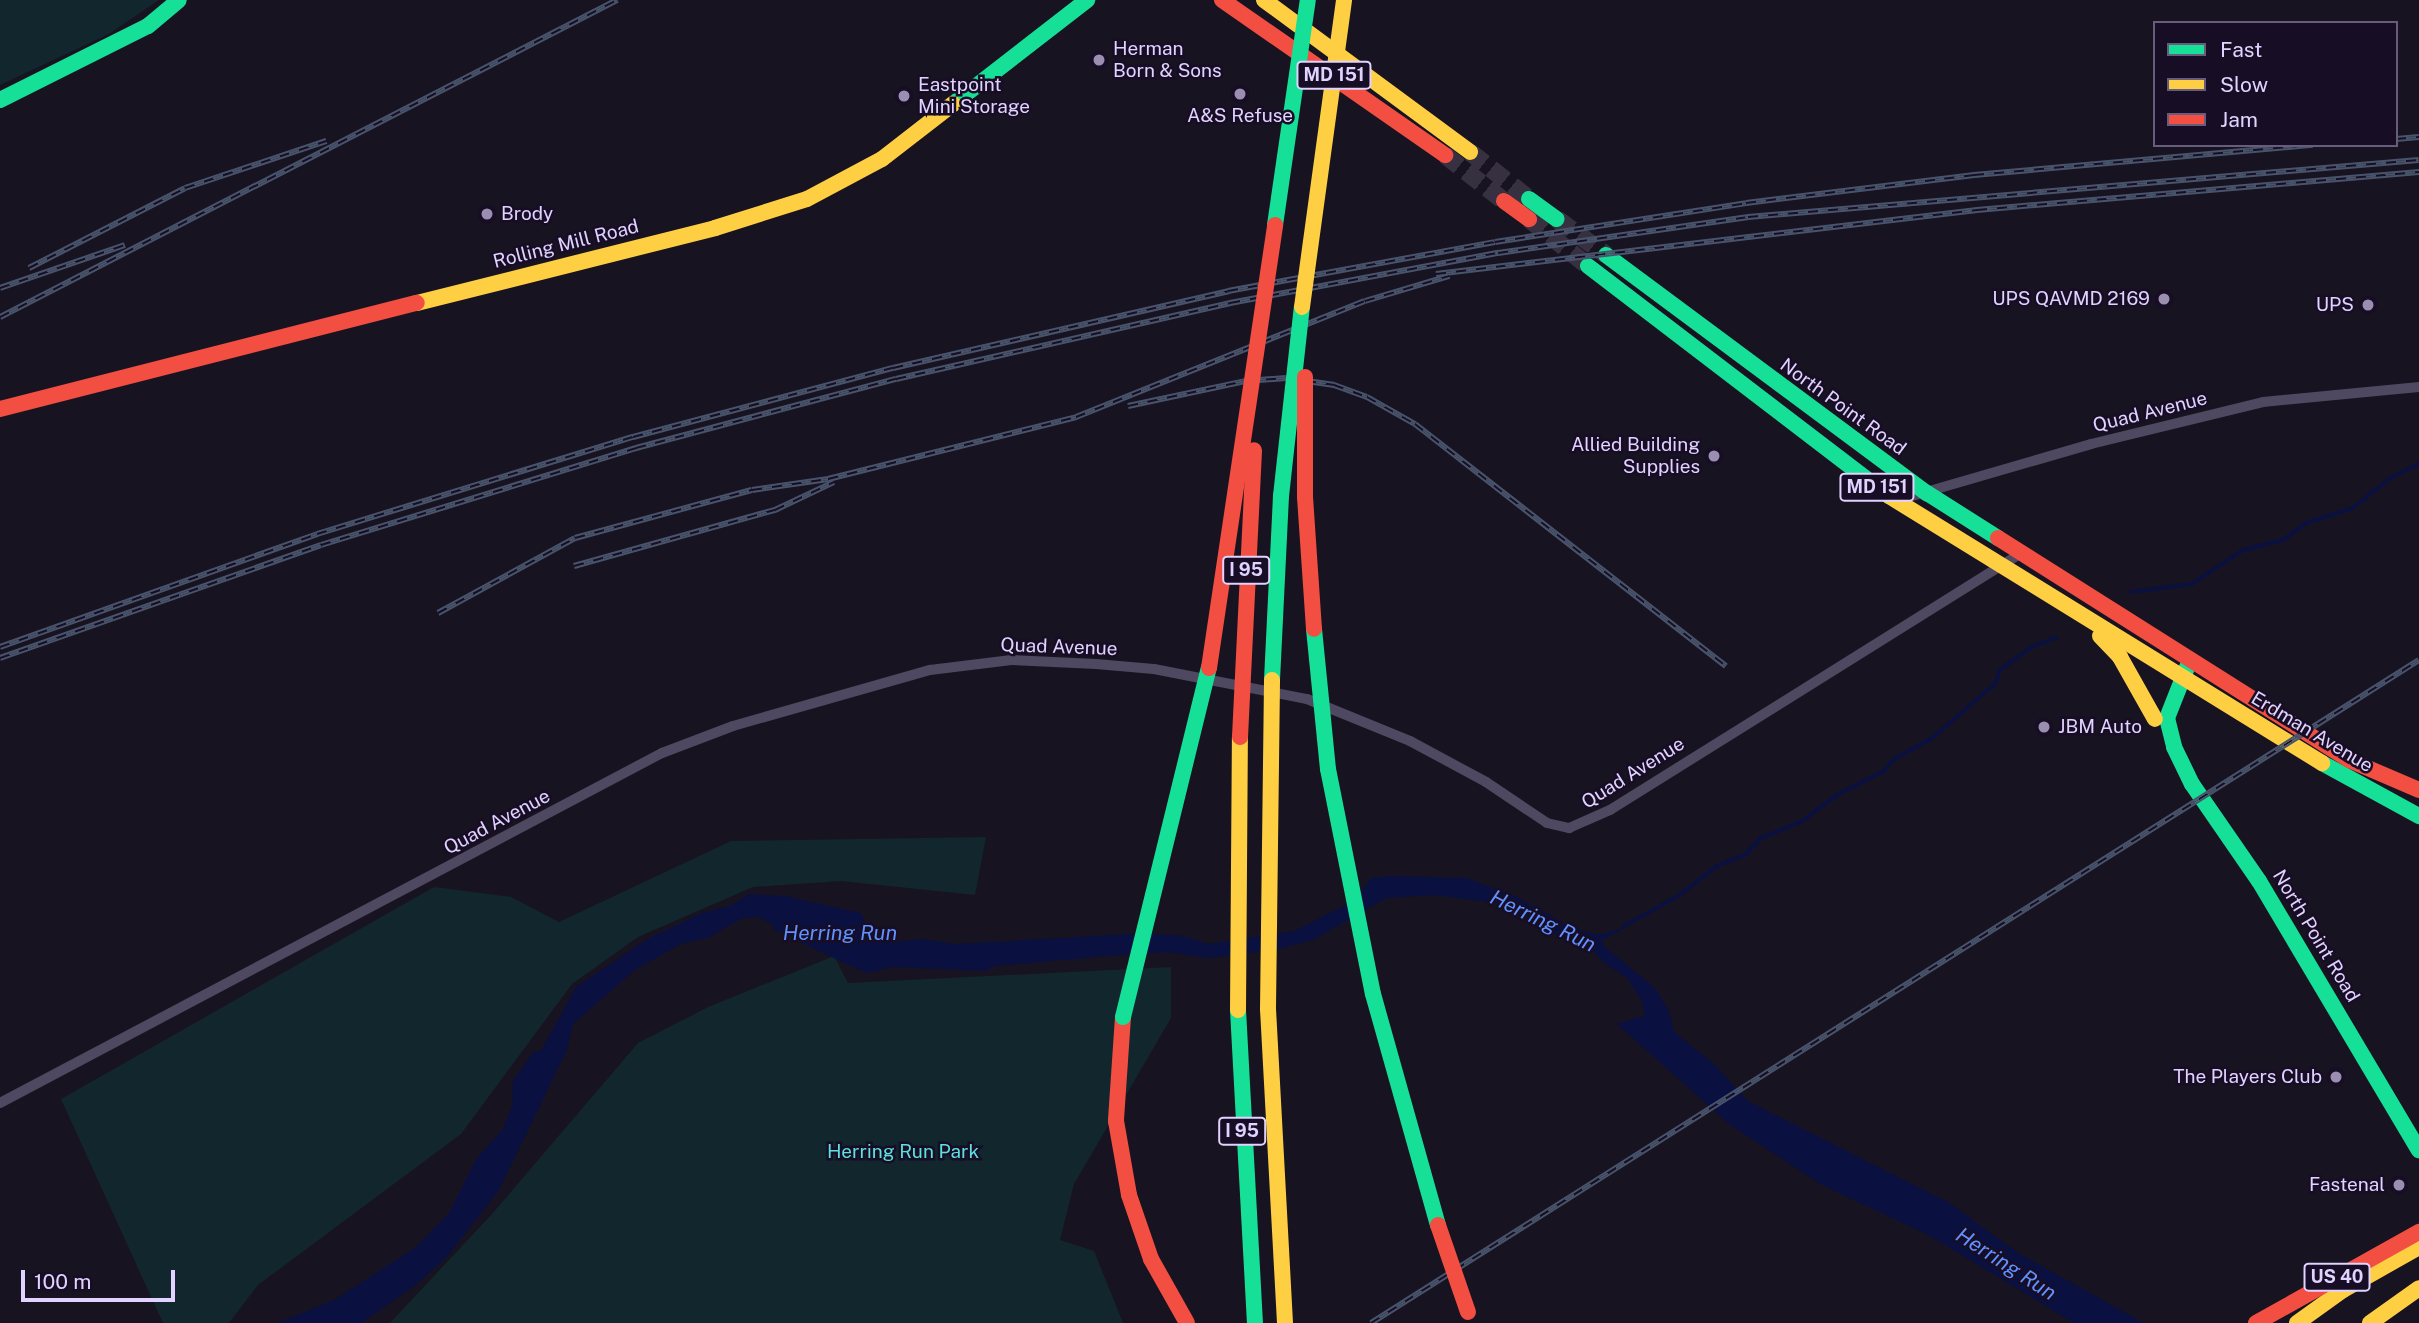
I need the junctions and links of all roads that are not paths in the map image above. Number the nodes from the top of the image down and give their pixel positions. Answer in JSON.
{"nodes":[{"id":1,"x":178,"y":0,"type":"edge"},
{"id":2,"x":1087,"y":0,"type":"edge"},
{"id":3,"x":1222,"y":0,"type":"edge"},
{"id":4,"x":1264,"y":0,"type":"edge"},
{"id":5,"x":1308,"y":0,"type":"edge"},
{"id":6,"x":1344,"y":0,"type":"edge"},
{"id":7,"x":1298,"y":26,"type":"junction"},
{"id":8,"x":1287,"y":42,"type":"junction"},
{"id":9,"x":0,"y":100,"type":"edge"},
{"id":10,"x":1287,"y":131,"type":"junction"},
{"id":11,"x":1471,"y":152,"type":"tunnel mouth"},
{"id":12,"x":1444,"y":155,"type":"tunnel mouth"},
{"id":13,"x":1529,"y":200,"type":"tunnel mouth"},
{"id":14,"x":1504,"y":201,"type":"tunnel mouth"},
{"id":15,"x":1312,"y":214,"type":"junction"},
{"id":16,"x":1529,"y":219,"type":"tunnel mouth"},
{"id":17,"x":1557,"y":219,"type":"tunnel mouth"},
{"id":18,"x":1606,"y":255,"type":"tunnel mouth"},
{"id":19,"x":1588,"y":266,"type":"tunnel mouth"},
{"id":20,"x":1729,"y":350,"type":"junction"},
{"id":21,"x":1717,"y":365,"type":"junction"},
{"id":22,"x":2419,"y":387,"type":"edge"},
{"id":23,"x":1806,"y":406,"type":"junction"},
{"id":24,"x":0,"y":409,"type":"edge"},
{"id":25,"x":1792,"y":422,"type":"junction"},
{"id":26,"x":1927,"y":493,"type":"junction"},
{"id":27,"x":1895,"y":501,"type":"junction"},
{"id":28,"x":2020,"y":554,"type":"junction"},
{"id":29,"x":1997,"y":568,"type":"junction"},
{"id":30,"x":2079,"y":617,"type":"junction"},
{"id":31,"x":2190,"y":660,"type":"junction"},
{"id":32,"x":2185,"y":680,"type":"junction"},
{"id":33,"x":2174,"y":747,"type":"junction"},
{"id":34,"x":2419,"y":790,"type":"edge"},
{"id":35,"x":2419,"y":816,"type":"edge"},
{"id":36,"x":0,"y":1104,"type":"edge"},
{"id":37,"x":2419,"y":1150,"type":"edge"},
{"id":38,"x":2419,"y":1231,"type":"edge"},
{"id":39,"x":2419,"y":1247,"type":"edge"},
{"id":40,"x":2419,"y":1260,"type":"edge"},
{"id":41,"x":2419,"y":1288,"type":"edge"},
{"id":42,"x":1470,"y":1317,"type":"edge"},
{"id":43,"x":1187,"y":1323,"type":"edge"},
{"id":44,"x":1255,"y":1323,"type":"edge"},
{"id":45,"x":1285,"y":1323,"type":"edge"},
{"id":46,"x":2256,"y":1323,"type":"edge"},
{"id":47,"x":2297,"y":1323,"type":"edge"},
{"id":48,"x":2308,"y":1323,"type":"edge"},
{"id":49,"x":2370,"y":1323,"type":"edge"}],
"edges":[{"from":1,"to":9,"type":"main road"},
{"from":2,"to":24,"type":"main road","name":"Rolling Mill Road"},
{"from":3,"to":8,"type":"main road","number":"MD 151"},
{"from":4,"to":7,"type":"main road","number":"MD 151"},
{"from":5,"to":10,"type":"main road","number":"I 95","bridge":true},
{"from":6,"to":15,"type":"main road","number":"I 95","bridge":true},
{"from":7,"to":8,"type":"main road"},
{"from":7,"to":11,"type":"main road","number":"MD 151"},
{"from":8,"to":12,"type":"main road","number":"MD 151"},
{"from":10,"to":43,"type":"main road","bridge":true},
{"from":10,"to":44,"type":"main road","number":"I 95","bridge":true},
{"from":13,"to":17,"type":"main road"},
{"from":14,"to":16,"type":"main road"},
{"from":15,"to":42,"type":"main road","bridge":true},
{"from":15,"to":45,"type":"main road","number":"I 95","bridge":true},
{"from":18,"to":20,"type":"main road","name":"North Point Road","number":"MD 151"},
{"from":19,"to":21,"type":"main road","number":"MD 151"},
{"from":20,"to":21,"type":"main road"},
{"from":20,"to":23,"type":"main road","name":"North Point Road","number":"MD 151"},
{"from":21,"to":25,"type":"main road","number":"MD 151"},
{"from":22,"to":26,"type":"street","name":"Quad Avenue"},
{"from":23,"to":25,"type":"main road"},
{"from":23,"to":26,"type":"main road","name":"North Point Road","number":"MD 151"},
{"from":25,"to":27,"type":"main road","number":"MD 151"},
{"from":26,"to":27,"type":"street","name":"Quad Avenue"},
{"from":26,"to":28,"type":"main road","name":"North Point Road","number":"MD 151"},
{"from":27,"to":29,"type":"main road","number":"MD 151"},
{"from":28,"to":29,"type":"street","name":"Quad Avenue"},
{"from":28,"to":31,"type":"main road","name":"North Point Road","number":"MD 151"},
{"from":29,"to":30,"type":"main road","number":"MD 151"},
{"from":29,"to":36,"type":"street","name":"Quad Avenue"},
{"from":30,"to":32,"type":"main road","number":"MD 151"},
{"from":30,"to":33,"type":"main road","name":"North Point Road"},
{"from":31,"to":32,"type":"main road","name":"North Point Road"},
{"from":31,"to":34,"type":"main road","name":"Erdman Avenue","number":"MD 151"},
{"from":32,"to":33,"type":"main road","name":"North Point Road"},
{"from":32,"to":35,"type":"main road","name":"Erdman Avenue","number":"MD 151"},
{"from":33,"to":37,"type":"main road","name":"North Point Road"},
{"from":38,"to":46,"type":"main road","number":"US 40"},
{"from":39,"to":47,"type":"main road"},
{"from":40,"to":48,"type":"main road","number":"US 40"},
{"from":41,"to":49,"type":"main road"}]}
